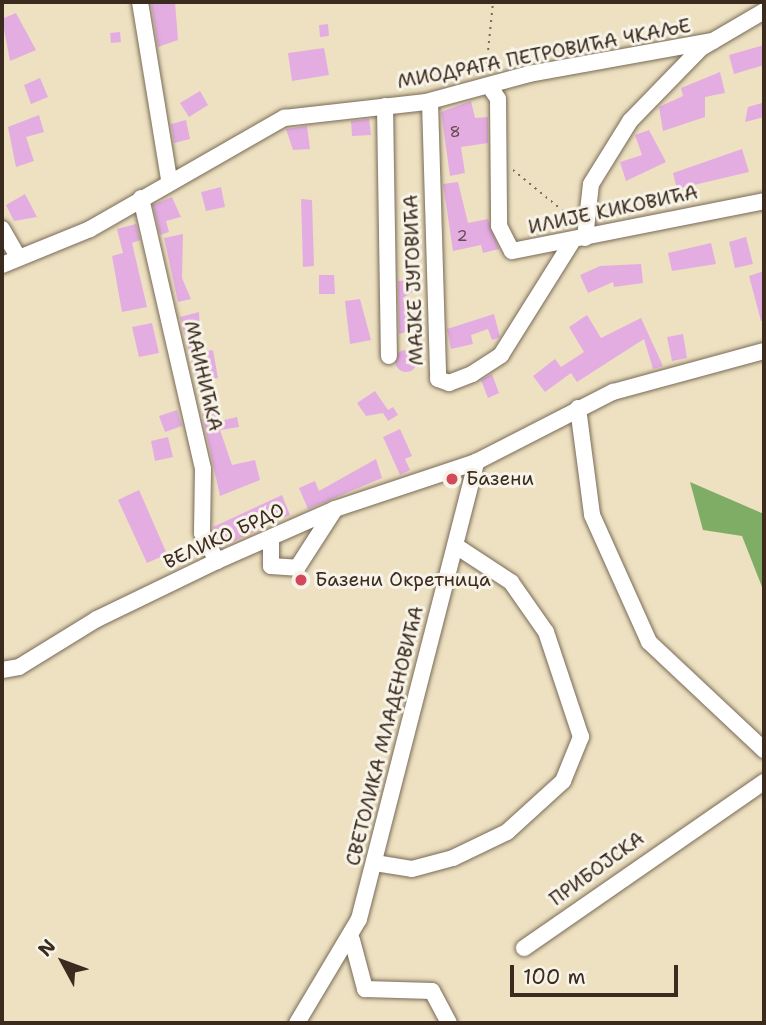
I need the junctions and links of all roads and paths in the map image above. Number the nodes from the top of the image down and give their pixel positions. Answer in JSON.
{"nodes":[{"id":1,"x":140,"y":2,"type":"edge"},
{"id":2,"x":493,"y":2,"type":"edge"},
{"id":3,"x":764,"y":11,"type":"edge"},
{"id":4,"x":713,"y":41,"type":"junction"},
{"id":5,"x":487,"y":81,"type":"junction"},
{"id":6,"x":430,"y":102,"type":"junction"},
{"id":7,"x":385,"y":106,"type":"junction"},
{"id":8,"x":499,"y":158,"type":"junction"},
{"id":9,"x":169,"y":180,"type":"junction"},
{"id":10,"x":141,"y":198,"type":"junction"},
{"id":11,"x":764,"y":201,"type":"edge"},
{"id":12,"x":2,"y":229,"type":"edge"},
{"id":13,"x":581,"y":236,"type":"junction"},
{"id":14,"x":18,"y":257,"type":"junction"},
{"id":15,"x":2,"y":265,"type":"edge"},
{"id":16,"x":764,"y":351,"type":"edge"},
{"id":17,"x":389,"y":356,"type":"dead end"},
{"id":18,"x":578,"y":408,"type":"junction"},
{"id":19,"x":475,"y":462,"type":"junction"},
{"id":20,"x":335,"y":509,"type":"junction"},
{"id":21,"x":271,"y":538,"type":"junction"},
{"id":22,"x":456,"y":546,"type":"junction"},
{"id":23,"x":218,"y":561,"type":"junction"},
{"id":24,"x":3,"y":673,"type":"edge"},
{"id":25,"x":764,"y":750,"type":"edge"},
{"id":26,"x":764,"y":782,"type":"edge"},
{"id":27,"x":375,"y":863,"type":"junction"},
{"id":28,"x":352,"y":940,"type":"junction"},
{"id":29,"x":524,"y":948,"type":"dead end"},
{"id":30,"x":297,"y":1023,"type":"edge"},
{"id":31,"x":449,"y":1023,"type":"edge"}],
"edges":[{"from":1,"to":9,"type":"street"},
{"from":2,"to":5,"type":"path"},
{"from":3,"to":4,"type":"street"},
{"from":4,"to":5,"type":"street","name":"МИОДРАГА ПЕТРОВИЋА ЧКАЉЕ"},
{"from":4,"to":13,"type":"street"},
{"from":5,"to":6,"type":"street","name":"МИОДРАГА ПЕТРОВИЋА ЧКАЉЕ"},
{"from":5,"to":8,"type":"street","name":"ИЛИЈЕ КИКОВИЋА"},
{"from":6,"to":7,"type":"street","name":"МИОДРАГА ПЕТРОВИЋА ЧКАЉЕ"},
{"from":6,"to":13,"type":"street","name":"МАЈКЕ ЈУГОВИЋА"},
{"from":7,"to":9,"type":"street","name":"МИОДРАГА ПЕТРОВИЋА ЧКАЉЕ"},
{"from":7,"to":17,"type":"street"},
{"from":8,"to":13,"type":"path"},
{"from":8,"to":13,"type":"street","name":"ИЛИЈЕ КИКОВИЋА"},
{"from":9,"to":10,"type":"street","name":"МИОДРАГА ПЕТРОВИЋА ЧКАЉЕ"},
{"from":10,"to":14,"type":"street","name":"МИОДРАГА ПЕТРОВИЋА ЧКАЉЕ"},
{"from":10,"to":23,"type":"street","name":"МАИНИЋКА"},
{"from":11,"to":13,"type":"street","name":"ИЛИЈЕ КИКОВИЋА"},
{"from":12,"to":14,"type":"street"},
{"from":14,"to":15,"type":"street","name":"МИОДРАГА ПЕТРОВИЋА ЧКАЉЕ"},
{"from":16,"to":18,"type":"street"},
{"from":18,"to":19,"type":"street"},
{"from":18,"to":25,"type":"street"},
{"from":19,"to":20,"type":"street","name":"ВЕЛИКО БРДО"},
{"from":19,"to":22,"type":"street","name":"СВЕТОЛИКА МЛАДЕНОВИЋА"},
{"from":20,"to":21,"type":"street","name":"ВЕЛИКО БРДО"},
{"from":20,"to":21,"type":"street"},
{"from":21,"to":23,"type":"street","name":"ВЕЛИКО БРДО"},
{"from":22,"to":27,"type":"street","name":"СВЕТОЛИКА МЛАДЕНОВИЋА"},
{"from":22,"to":27,"type":"street"},
{"from":23,"to":24,"type":"street","name":"ВЕЛИКО БРДО"},
{"from":26,"to":29,"type":"street","name":"ПРИБОЈСКА"},
{"from":27,"to":28,"type":"street","name":"СВЕТОЛИКА МЛАДЕНОВИЋА"},
{"from":28,"to":30,"type":"street","name":"СВЕТОЛИКА МЛАДЕНОВИЋА"},
{"from":28,"to":31,"type":"street"}]}
